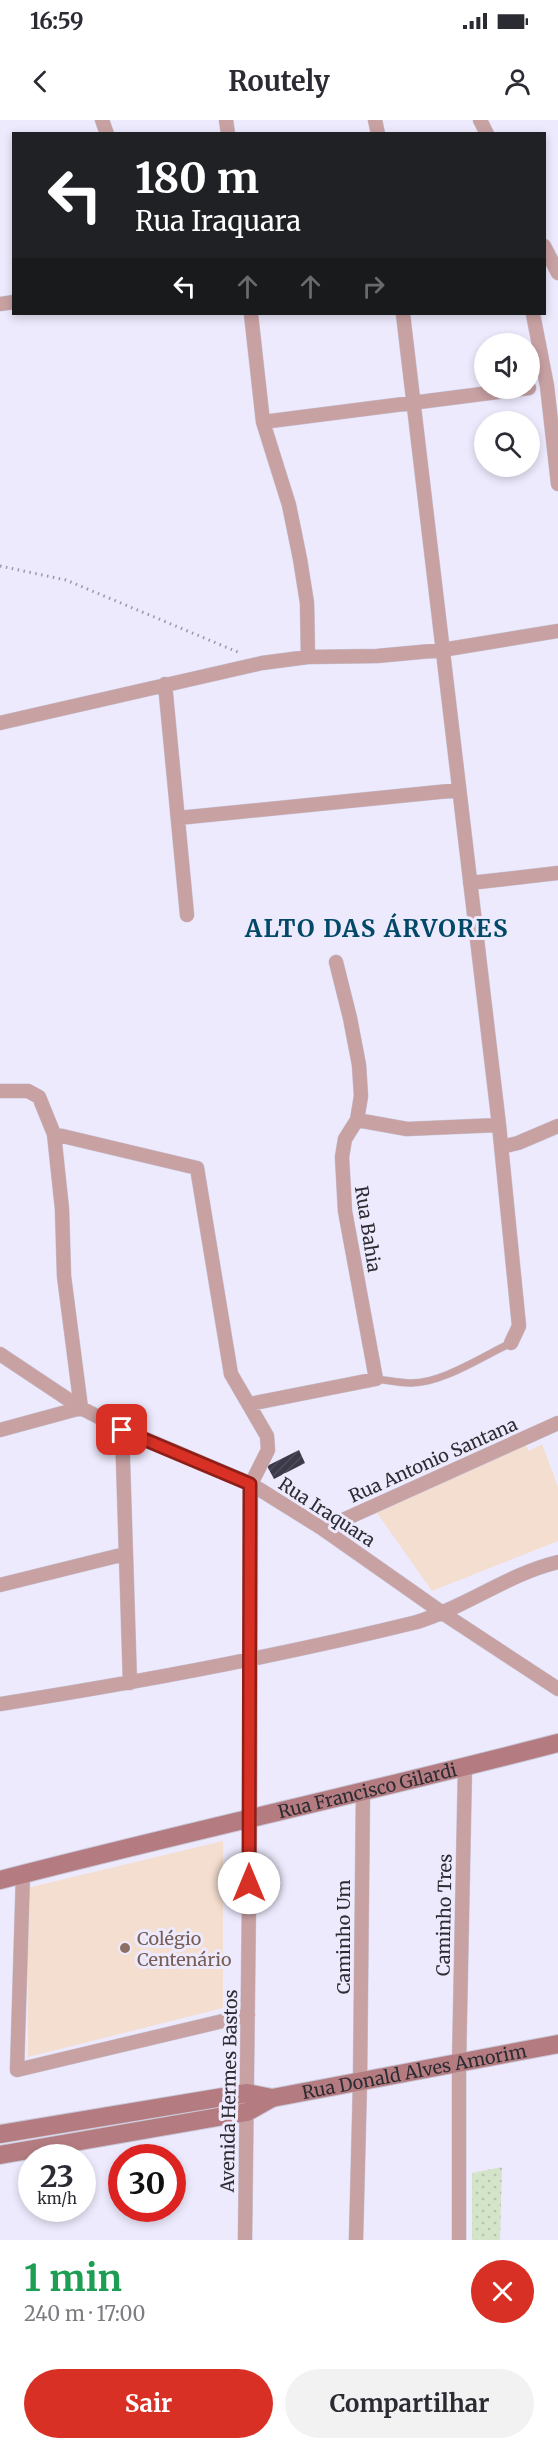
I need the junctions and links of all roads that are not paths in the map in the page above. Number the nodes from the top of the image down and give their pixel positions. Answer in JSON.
{"nodes":[{"id":1,"x":546,"y":250,"type":"edge"},
{"id":2,"x":558,"y":273,"type":"edge"},
{"id":3,"x":251,"y":315,"type":"edge"},
{"id":4,"x":403,"y":315,"type":"edge"},
{"id":5,"x":534,"y":315,"type":"edge"},
{"id":6,"x":553,"y":386,"type":"edge"},
{"id":7,"x":474,"y":395,"type":"edge"},
{"id":8,"x":415,"y":402,"type":"junction"},
{"id":9,"x":263,"y":422,"type":"junction"},
{"id":10,"x":558,"y":484,"type":"edge"},
{"id":11,"x":558,"y":631,"type":"edge"},
{"id":12,"x":442,"y":650,"type":"junction"},
{"id":13,"x":308,"y":657,"type":"junction"},
{"id":14,"x":165,"y":684,"type":"junction"},
{"id":15,"x":0,"y":723,"type":"edge"},
{"id":16,"x":459,"y":790,"type":"junction"},
{"id":17,"x":178,"y":818,"type":"junction"},
{"id":18,"x":558,"y":873,"type":"edge"},
{"id":19,"x":470,"y":883,"type":"junction"},
{"id":20,"x":187,"y":915,"type":"dead end"},
{"id":21,"x":336,"y":962,"type":"dead end"},
{"id":22,"x":0,"y":1091,"type":"edge"},
{"id":23,"x":357,"y":1120,"type":"junction"},
{"id":24,"x":499,"y":1125,"type":"junction"},
{"id":25,"x":558,"y":1126,"type":"edge"},
{"id":26,"x":54,"y":1134,"type":"junction"},
{"id":27,"x":501,"y":1147,"type":"junction"},
{"id":28,"x":511,"y":1343,"type":"joint"},
{"id":29,"x":0,"y":1354,"type":"edge"},
{"id":30,"x":376,"y":1379,"type":"junction"},
{"id":31,"x":250,"y":1404,"type":"junction"},
{"id":32,"x":81,"y":1408,"type":"junction"},
{"id":33,"x":558,"y":1423,"type":"edge"},
{"id":34,"x":0,"y":1430,"type":"edge"},
{"id":35,"x":122,"y":1430,"type":"junction"},
{"id":36,"x":250,"y":1484,"type":"junction"},
{"id":37,"x":323,"y":1529,"type":"junction"},
{"id":38,"x":125,"y":1554,"type":"junction"},
{"id":39,"x":558,"y":1562,"type":"edge"},
{"id":40,"x":0,"y":1585,"type":"edge"},
{"id":41,"x":444,"y":1614,"type":"junction"},
{"id":42,"x":251,"y":1660,"type":"junction"},
{"id":43,"x":130,"y":1683,"type":"junction"},
{"id":44,"x":558,"y":1689,"type":"edge"},
{"id":45,"x":0,"y":1704,"type":"edge"},
{"id":46,"x":558,"y":1743,"type":"edge"},
{"id":47,"x":465,"y":1767,"type":"junction"},
{"id":48,"x":363,"y":1791,"type":"junction"},
{"id":49,"x":250,"y":1817,"type":"junction"},
{"id":50,"x":23,"y":1874,"type":"junction"},
{"id":51,"x":0,"y":1880,"type":"edge"},
{"id":52,"x":248,"y":2015,"type":"junction"},
{"id":53,"x":558,"y":2044,"type":"edge"},
{"id":54,"x":459,"y":2064,"type":"junction"},
{"id":55,"x":360,"y":2082,"type":"junction"},
{"id":56,"x":247,"y":2093,"type":"junction"},
{"id":57,"x":272,"y":2098,"type":"junction"},
{"id":58,"x":157,"y":2107,"type":"junction"},
{"id":59,"x":247,"y":2112,"type":"junction"},
{"id":60,"x":162,"y":2126,"type":"junction"},
{"id":61,"x":0,"y":2134,"type":"edge"},
{"id":62,"x":0,"y":2155,"type":"edge"},
{"id":63,"x":245,"y":2240,"type":"edge"},
{"id":64,"x":356,"y":2240,"type":"edge"},
{"id":65,"x":459,"y":2240,"type":"edge"}],
"edges":[{"from":1,"to":2,"type":"street"},
{"from":3,"to":9,"type":"street"},
{"from":4,"to":8,"type":"street"},
{"from":5,"to":6,"type":"street"},
{"from":6,"to":10,"type":"street"},
{"from":7,"to":8,"type":"street"},
{"from":8,"to":9,"type":"street"},
{"from":8,"to":12,"type":"street"},
{"from":9,"to":13,"type":"street"},
{"from":11,"to":12,"type":"street"},
{"from":12,"to":13,"type":"street"},
{"from":12,"to":16,"type":"street"},
{"from":13,"to":14,"type":"street"},
{"from":14,"to":15,"type":"street"},
{"from":14,"to":17,"type":"street"},
{"from":16,"to":17,"type":"street"},
{"from":16,"to":19,"type":"street"},
{"from":17,"to":20,"type":"street"},
{"from":18,"to":19,"type":"street"},
{"from":19,"to":24,"type":"street"},
{"from":21,"to":23,"type":"street","name":"Rua Bahia"},
{"from":22,"to":26,"type":"street"},
{"from":23,"to":24,"type":"street"},
{"from":23,"to":30,"type":"street","name":"Rua Bahia"},
{"from":24,"to":27,"type":"street"},
{"from":25,"to":27,"type":"street"},
{"from":26,"to":31,"type":"street","name":"Avenida Hermes Bastos"},
{"from":26,"to":32,"type":"street"},
{"from":27,"to":28,"type":"street"},
{"from":28,"to":30,"type":"lane"},
{"from":29,"to":32,"type":"street","name":"Rua Iraquara"},
{"from":30,"to":31,"type":"street"},
{"from":31,"to":36,"type":"street","name":"Avenida Hermes Bastos"},
{"from":32,"to":34,"type":"street"},
{"from":32,"to":35,"type":"street","name":"Rua Iraquara"},
{"from":33,"to":37,"type":"street","name":"Rua Antonio Santana"},
{"from":35,"to":36,"type":"street","name":"Rua Iraquara"},
{"from":35,"to":38,"type":"street"},
{"from":36,"to":37,"type":"street","name":"Rua Iraquara"},
{"from":36,"to":42,"type":"street","name":"Avenida Hermes Bastos"},
{"from":37,"to":41,"type":"street","name":"Rua Iraquara"},
{"from":38,"to":40,"type":"street"},
{"from":38,"to":43,"type":"street"},
{"from":39,"to":41,"type":"street"},
{"from":41,"to":42,"type":"street"},
{"from":41,"to":44,"type":"street","name":"Rua Iraquara"},
{"from":42,"to":43,"type":"street"},
{"from":42,"to":49,"type":"street","name":"Avenida Hermes Bastos"},
{"from":43,"to":45,"type":"street"},
{"from":46,"to":47,"type":"street","name":"Rua Francisco Gilardi"},
{"from":47,"to":48,"type":"street","name":"Rua Francisco Gilardi"},
{"from":47,"to":54,"type":"street","name":"Caminho Tres"},
{"from":48,"to":49,"type":"street","name":"Rua Francisco Gilardi"},
{"from":48,"to":55,"type":"street","name":"Caminho Um"},
{"from":49,"to":50,"type":"street","name":"Rua Francisco Gilardi"},
{"from":49,"to":52,"type":"street","name":"Avenida Hermes Bastos"},
{"from":50,"to":51,"type":"street","name":"Rua Francisco Gilardi"},
{"from":50,"to":52,"type":"street"},
{"from":52,"to":56,"type":"street","name":"Avenida Hermes Bastos"},
{"from":53,"to":54,"type":"street","name":"Rua Donald Alves Amorim"},
{"from":54,"to":55,"type":"street","name":"Rua Donald Alves Amorim"},
{"from":54,"to":65,"type":"street","name":"Caminho Tres"},
{"from":55,"to":57,"type":"street","name":"Rua Donald Alves Amorim"},
{"from":55,"to":64,"type":"street","name":"Caminho Um"},
{"from":56,"to":57,"type":"street","name":"Rua Donald Alves Amorim"},
{"from":56,"to":58,"type":"street"},
{"from":56,"to":59,"type":"street","name":"Avenida Hermes Bastos"},
{"from":57,"to":59,"type":"street","name":"Rua Donald Alves Amorim"},
{"from":58,"to":60,"type":"street"},
{"from":58,"to":61,"type":"street"},
{"from":59,"to":60,"type":"street","name":"Rua Donald Alves Amorim"},
{"from":59,"to":63,"type":"street","name":"Avenida Hermes Bastos"},
{"from":60,"to":62,"type":"street","name":"Rua Donald Alves Amorim"}]}
